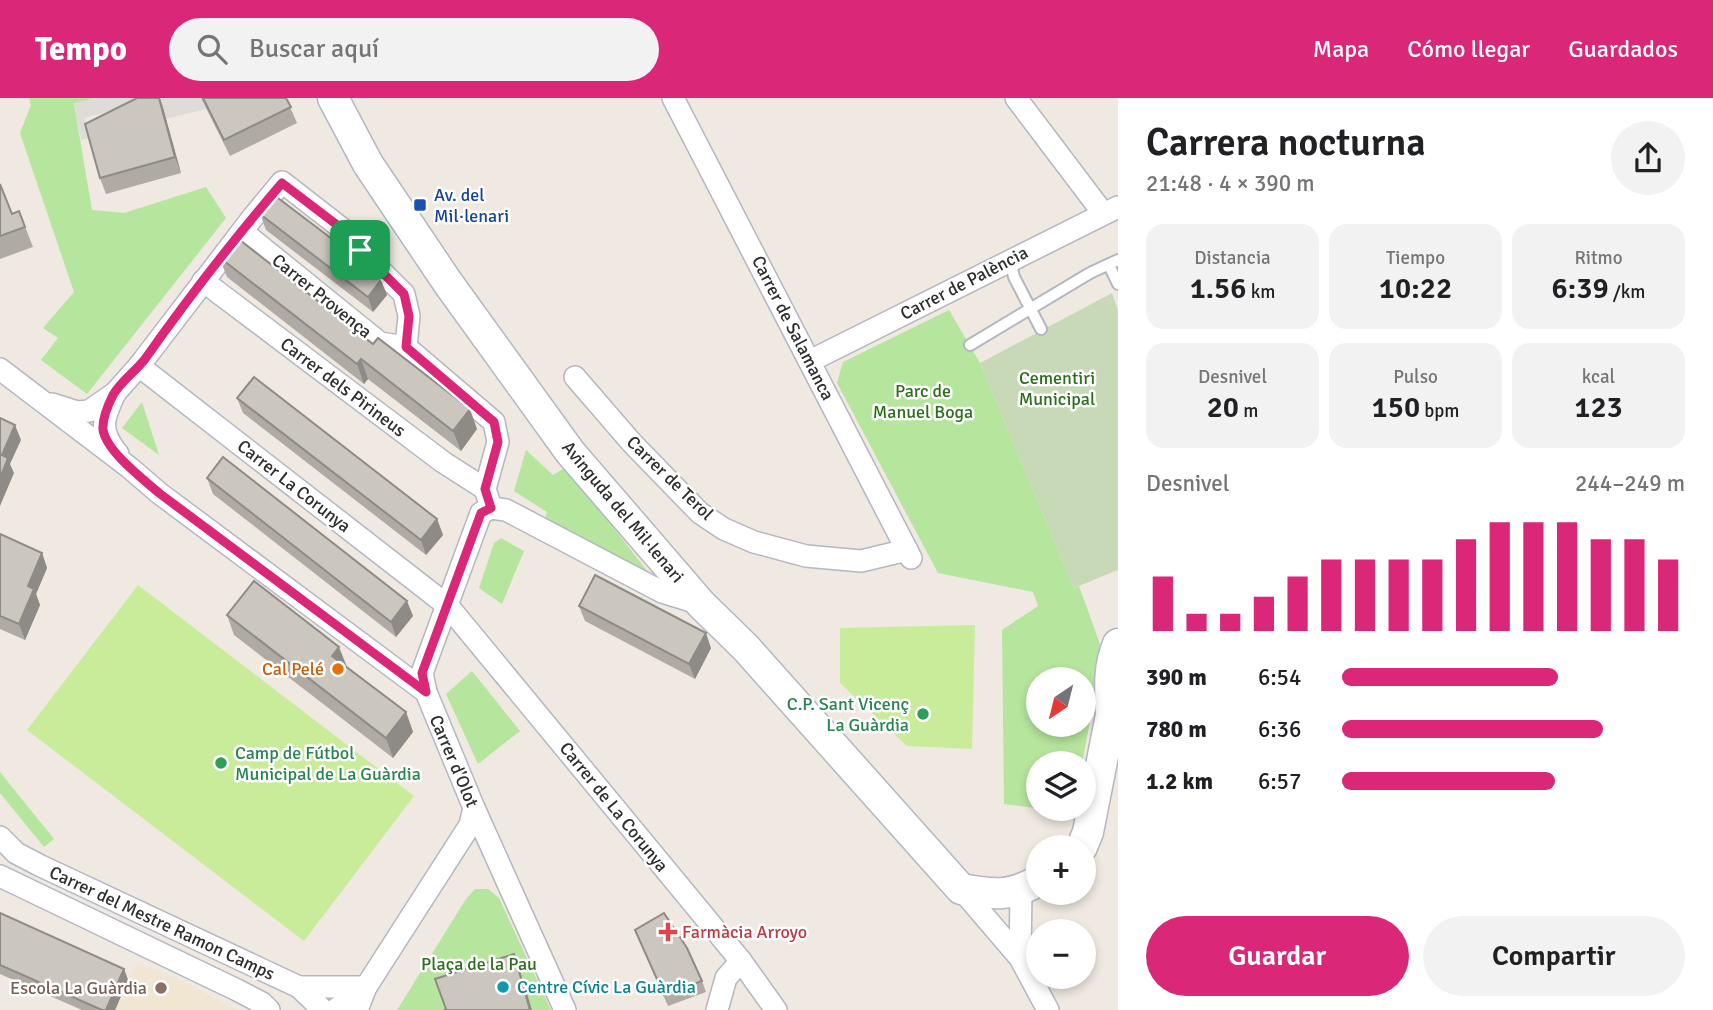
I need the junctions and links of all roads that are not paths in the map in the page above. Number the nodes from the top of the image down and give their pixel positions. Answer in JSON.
{"nodes":[{"id":1,"x":333,"y":98,"type":"edge"},
{"id":2,"x":673,"y":98,"type":"edge"},
{"id":3,"x":1016,"y":98,"type":"edge"},
{"id":4,"x":1111,"y":210,"type":"edge"},
{"id":5,"x":243,"y":232,"type":"junction"},
{"id":6,"x":1010,"y":260,"type":"junction"},
{"id":7,"x":1113,"y":262,"type":"edge"},
{"id":8,"x":203,"y":281,"type":"junction"},
{"id":9,"x":1118,"y":284,"type":"edge"},
{"id":10,"x":1031,"y":308,"type":"junction"},
{"id":11,"x":1041,"y":329,"type":"dead end"},
{"id":12,"x":970,"y":345,"type":"dead end"},
{"id":13,"x":406,"y":347,"type":"junction"},
{"id":14,"x":810,"y":361,"type":"junction"},
{"id":15,"x":139,"y":366,"type":"junction"},
{"id":16,"x":0,"y":369,"type":"edge"},
{"id":17,"x":575,"y":377,"type":"dead end"},
{"id":18,"x":114,"y":393,"type":"junction"},
{"id":19,"x":42,"y":401,"type":"junction"},
{"id":20,"x":130,"y":468,"type":"junction"},
{"id":21,"x":488,"y":498,"type":"junction"},
{"id":22,"x":909,"y":554,"type":"joint"},
{"id":23,"x":701,"y":604,"type":"junction"},
{"id":24,"x":449,"y":606,"type":"junction"},
{"id":25,"x":1118,"y":644,"type":"edge"},
{"id":26,"x":426,"y":692,"type":"junction"},
{"id":27,"x":1115,"y":704,"type":"edge"},
{"id":28,"x":474,"y":807,"type":"junction"},
{"id":29,"x":1087,"y":835,"type":"edge"},
{"id":30,"x":0,"y":837,"type":"edge"},
{"id":31,"x":0,"y":876,"type":"edge"},
{"id":32,"x":1026,"y":887,"type":"edge"},
{"id":33,"x":961,"y":889,"type":"junction"},
{"id":34,"x":1027,"y":905,"type":"edge"},
{"id":35,"x":1020,"y":958,"type":"junction"},
{"id":36,"x":741,"y":961,"type":"junction"},
{"id":37,"x":299,"y":987,"type":"junction"},
{"id":38,"x":366,"y":987,"type":"junction"},
{"id":39,"x":270,"y":1010,"type":"edge"},
{"id":40,"x":323,"y":1010,"type":"edge"},
{"id":41,"x":335,"y":1010,"type":"edge"},
{"id":42,"x":357,"y":1010,"type":"edge"},
{"id":43,"x":565,"y":1010,"type":"edge"},
{"id":44,"x":717,"y":1010,"type":"edge"},
{"id":45,"x":776,"y":1010,"type":"edge"},
{"id":46,"x":1048,"y":1010,"type":"edge"}],
"edges":[{"from":1,"to":23,"type":"street","name":"Avinguda del Mil·lenari"},
{"from":2,"to":14,"type":"street","name":"Carrer de Salamanca"},
{"from":3,"to":4,"type":"street"},
{"from":4,"to":6,"type":"street","name":"Carrer de Palència"},
{"from":5,"to":8,"type":"street"},
{"from":5,"to":13,"type":"street","name":"Carrer Provença"},
{"from":5,"to":13,"type":"street"},
{"from":6,"to":10,"type":"lane"},
{"from":6,"to":14,"type":"street","name":"Carrer de Palència"},
{"from":7,"to":9,"type":"lane"},
{"from":7,"to":10,"type":"lane"},
{"from":8,"to":15,"type":"street"},
{"from":8,"to":21,"type":"street","name":"Carrer dels Pirineus"},
{"from":10,"to":11,"type":"lane"},
{"from":10,"to":12,"type":"lane"},
{"from":13,"to":21,"type":"street"},
{"from":14,"to":22,"type":"street","name":"Carrer de Salamanca"},
{"from":15,"to":18,"type":"street"},
{"from":15,"to":24,"type":"street","name":"Carrer La Corunya"},
{"from":16,"to":19,"type":"street","name":"Carrer d'Olot"},
{"from":17,"to":22,"type":"street","name":"Carrer de Terol"},
{"from":18,"to":19,"type":"street"},
{"from":18,"to":20,"type":"street"},
{"from":19,"to":20,"type":"street","name":"Carrer d'Olot"},
{"from":20,"to":26,"type":"street","name":"Carrer d'Olot"},
{"from":21,"to":23,"type":"street","name":"Carrer dels Pirineus"},
{"from":21,"to":24,"type":"street"},
{"from":23,"to":33,"type":"street","name":"Avinguda del Mil·lenari"},
{"from":24,"to":26,"type":"street"},
{"from":24,"to":36,"type":"street","name":"Carrer de La Corunya"},
{"from":25,"to":27,"type":"street"},
{"from":26,"to":28,"type":"street","name":"Carrer d'Olot"},
{"from":27,"to":29,"type":"street"},
{"from":28,"to":38,"type":"street"},
{"from":28,"to":43,"type":"street","name":"Carrer d'Olot"},
{"from":30,"to":37,"type":"street","name":"Carrer del Mestre Ramon Camps"},
{"from":31,"to":39,"type":"street","name":"Carrer del Mestre Ramon Camps"},
{"from":32,"to":33,"type":"street"},
{"from":33,"to":35,"type":"street"},
{"from":34,"to":35,"type":"street"},
{"from":35,"to":46,"type":"street"},
{"from":36,"to":44,"type":"street"},
{"from":36,"to":45,"type":"street","name":"Carrer de La Corunya"},
{"from":37,"to":38,"type":"street"},
{"from":37,"to":40,"type":"street","name":"Carrer del Mestre Ramon Camps"},
{"from":38,"to":41,"type":"street"},
{"from":38,"to":42,"type":"street"}]}
